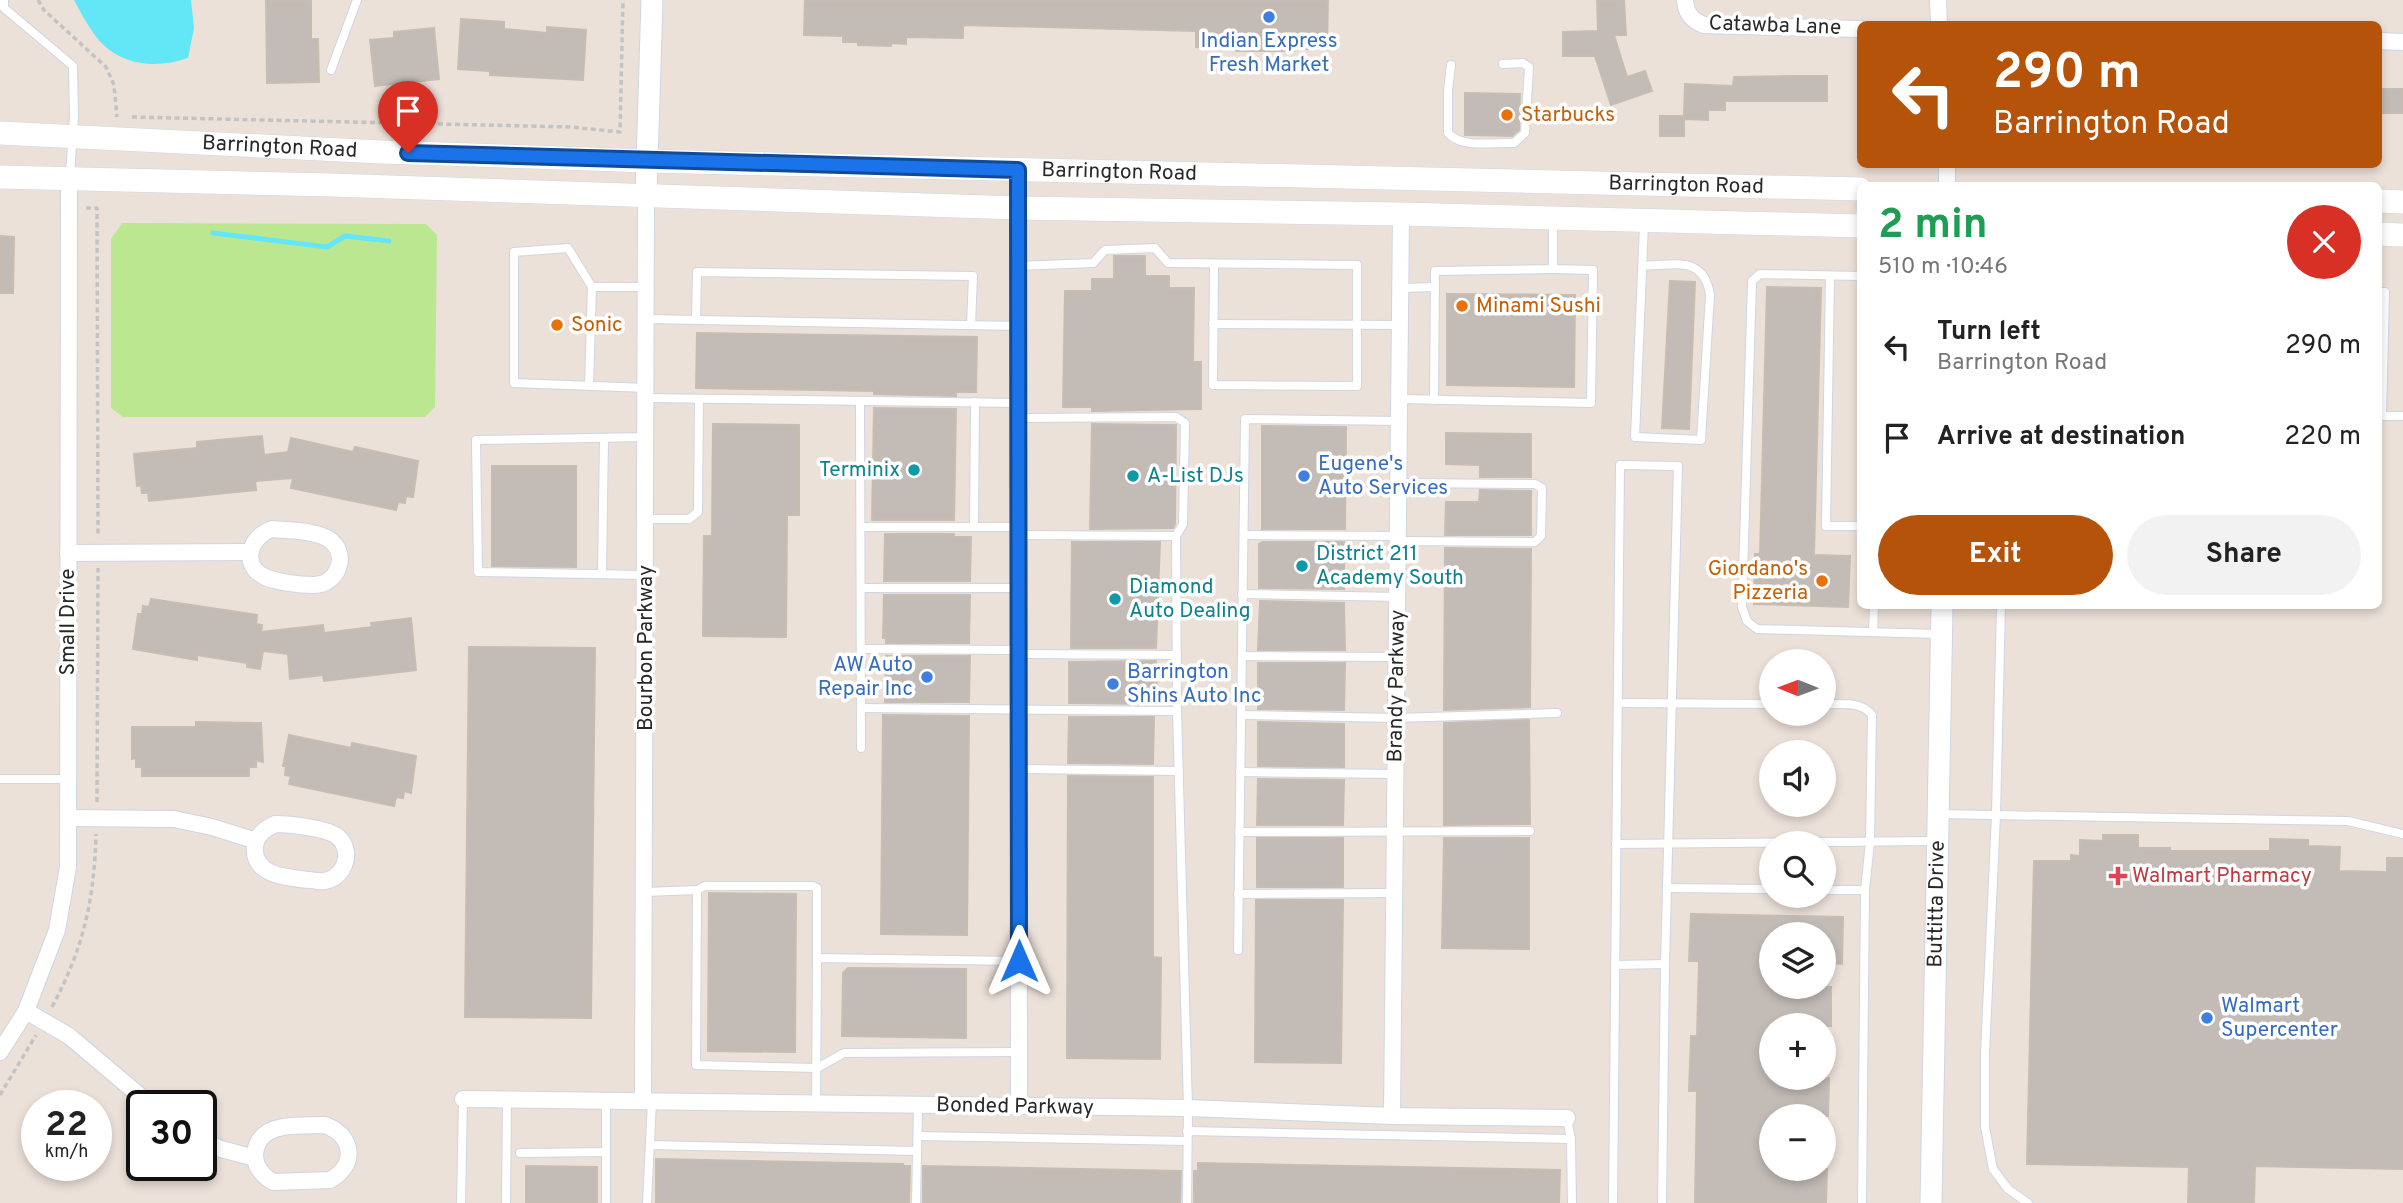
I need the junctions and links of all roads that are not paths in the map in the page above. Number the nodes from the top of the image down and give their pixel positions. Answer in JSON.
{"nodes":[{"id":1,"x":4,"y":0,"type":"edge"},
{"id":2,"x":357,"y":0,"type":"edge"},
{"id":3,"x":653,"y":0,"type":"edge"},
{"id":4,"x":1685,"y":0,"type":"edge"},
{"id":5,"x":1938,"y":0,"type":"edge"},
{"id":6,"x":1939,"y":21,"type":"edge"},
{"id":7,"x":1857,"y":29,"type":"edge"},
{"id":8,"x":2382,"y":41,"type":"edge"},
{"id":9,"x":2403,"y":42,"type":"edge"},
{"id":10,"x":1503,"y":64,"type":"dead end"},
{"id":11,"x":1451,"y":65,"type":"dead end"},
{"id":12,"x":331,"y":70,"type":"dead end"},
{"id":13,"x":0,"y":133,"type":"edge"},
{"id":14,"x":73,"y":135,"type":"junction"},
{"id":15,"x":648,"y":161,"type":"junction"},
{"id":16,"x":1018,"y":170,"type":"junction"},
{"id":17,"x":0,"y":177,"type":"edge"},
{"id":18,"x":69,"y":178,"type":"junction"},
{"id":19,"x":1857,"y":189,"type":"edge"},
{"id":20,"x":646,"y":196,"type":"junction"},
{"id":21,"x":2382,"y":201,"type":"edge"},
{"id":22,"x":2403,"y":202,"type":"edge"},
{"id":23,"x":1017,"y":208,"type":"junction"},
{"id":24,"x":1401,"y":214,"type":"junction"},
{"id":25,"x":1553,"y":218,"type":"junction"},
{"id":26,"x":1644,"y":221,"type":"junction"},
{"id":27,"x":1857,"y":226,"type":"edge"},
{"id":28,"x":2382,"y":234,"type":"edge"},
{"id":29,"x":2403,"y":235,"type":"edge"},
{"id":30,"x":1214,"y":264,"type":"junction"},
{"id":31,"x":1018,"y":266,"type":"junction"},
{"id":32,"x":1643,"y":266,"type":"junction"},
{"id":33,"x":1553,"y":269,"type":"junction"},
{"id":34,"x":1830,"y":276,"type":"junction"},
{"id":35,"x":1857,"y":276,"type":"edge"},
{"id":36,"x":592,"y":287,"type":"junction"},
{"id":37,"x":647,"y":287,"type":"junction"},
{"id":38,"x":1435,"y":287,"type":"junction"},
{"id":39,"x":1402,"y":288,"type":"junction"},
{"id":40,"x":2382,"y":292,"type":"edge"},
{"id":41,"x":647,"y":319,"type":"junction"},
{"id":42,"x":696,"y":320,"type":"junction"},
{"id":43,"x":1213,"y":324,"type":"junction"},
{"id":44,"x":971,"y":325,"type":"junction"},
{"id":45,"x":1402,"y":325,"type":"junction"},
{"id":46,"x":1018,"y":326,"type":"junction"},
{"id":47,"x":1357,"y":326,"type":"junction"},
{"id":48,"x":2382,"y":366,"type":"edge"},
{"id":49,"x":589,"y":386,"type":"junction"},
{"id":50,"x":647,"y":393,"type":"junction"},
{"id":51,"x":699,"y":399,"type":"junction"},
{"id":52,"x":1401,"y":399,"type":"junction"},
{"id":53,"x":1434,"y":400,"type":"junction"},
{"id":54,"x":860,"y":401,"type":"junction"},
{"id":55,"x":975,"y":402,"type":"junction"},
{"id":56,"x":1019,"y":410,"type":"junction"},
{"id":57,"x":2382,"y":416,"type":"edge"},
{"id":58,"x":2403,"y":416,"type":"edge"},
{"id":59,"x":1401,"y":421,"type":"junction"},
{"id":60,"x":647,"y":437,"type":"junction"},
{"id":61,"x":604,"y":438,"type":"junction"},
{"id":62,"x":1400,"y":483,"type":"junction"},
{"id":63,"x":646,"y":519,"type":"junction"},
{"id":64,"x":1857,"y":526,"type":"edge"},
{"id":65,"x":861,"y":527,"type":"junction"},
{"id":66,"x":974,"y":527,"type":"junction"},
{"id":67,"x":1019,"y":531,"type":"junction"},
{"id":68,"x":1244,"y":535,"type":"junction"},
{"id":69,"x":1176,"y":536,"type":"junction"},
{"id":70,"x":1399,"y":538,"type":"junction"},
{"id":71,"x":250,"y":552,"type":"junction"},
{"id":72,"x":68,"y":553,"type":"junction"},
{"id":73,"x":602,"y":574,"type":"junction"},
{"id":74,"x":646,"y":575,"type":"junction"},
{"id":75,"x":861,"y":588,"type":"junction"},
{"id":76,"x":1019,"y":588,"type":"junction"},
{"id":77,"x":1242,"y":594,"type":"junction"},
{"id":78,"x":1398,"y":597,"type":"junction"},
{"id":79,"x":1874,"y":609,"type":"edge"},
{"id":80,"x":1942,"y":609,"type":"edge"},
{"id":81,"x":2001,"y":609,"type":"edge"},
{"id":82,"x":1873,"y":632,"type":"junction"},
{"id":83,"x":1942,"y":634,"type":"junction"},
{"id":84,"x":861,"y":649,"type":"junction"},
{"id":85,"x":1020,"y":652,"type":"junction"},
{"id":86,"x":1177,"y":655,"type":"junction"},
{"id":87,"x":1242,"y":656,"type":"junction"},
{"id":88,"x":1397,"y":657,"type":"junction"},
{"id":89,"x":1618,"y":703,"type":"junction"},
{"id":90,"x":1672,"y":704,"type":"junction"},
{"id":91,"x":1759,"y":704,"type":"edge"},
{"id":92,"x":1836,"y":704,"type":"edge"},
{"id":93,"x":861,"y":708,"type":"junction"},
{"id":94,"x":1019,"y":710,"type":"junction"},
{"id":95,"x":1177,"y":710,"type":"junction"},
{"id":96,"x":1557,"y":713,"type":"dead end"},
{"id":97,"x":1241,"y":715,"type":"junction"},
{"id":98,"x":1396,"y":718,"type":"junction"},
{"id":99,"x":861,"y":748,"type":"dead end"},
{"id":100,"x":1019,"y":769,"type":"junction"},
{"id":101,"x":1179,"y":771,"type":"junction"},
{"id":102,"x":1240,"y":772,"type":"junction"},
{"id":103,"x":1396,"y":774,"type":"junction"},
{"id":104,"x":0,"y":779,"type":"edge"},
{"id":105,"x":69,"y":779,"type":"junction"},
{"id":106,"x":1938,"y":814,"type":"junction"},
{"id":107,"x":1996,"y":815,"type":"junction"},
{"id":108,"x":69,"y":818,"type":"junction"},
{"id":109,"x":1395,"y":830,"type":"junction"},
{"id":110,"x":1530,"y":831,"type":"dead end"},
{"id":111,"x":1239,"y":832,"type":"junction"},
{"id":112,"x":2403,"y":834,"type":"edge"},
{"id":113,"x":256,"y":841,"type":"junction"},
{"id":114,"x":1938,"y":841,"type":"junction"},
{"id":115,"x":1870,"y":842,"type":"junction"},
{"id":116,"x":1616,"y":844,"type":"junction"},
{"id":117,"x":1669,"y":844,"type":"junction"},
{"id":118,"x":1667,"y":888,"type":"junction"},
{"id":119,"x":1759,"y":889,"type":"edge"},
{"id":120,"x":697,"y":890,"type":"junction"},
{"id":121,"x":1836,"y":890,"type":"edge"},
{"id":122,"x":1865,"y":890,"type":"junction"},
{"id":123,"x":644,"y":892,"type":"junction"},
{"id":124,"x":1394,"y":893,"type":"junction"},
{"id":125,"x":1238,"y":894,"type":"junction"},
{"id":126,"x":1238,"y":950,"type":"dead end"},
{"id":127,"x":817,"y":958,"type":"junction"},
{"id":128,"x":1019,"y":961,"type":"junction"},
{"id":129,"x":1665,"y":964,"type":"junction"},
{"id":130,"x":1615,"y":965,"type":"junction"},
{"id":131,"x":26,"y":1011,"type":"junction"},
{"id":132,"x":0,"y":1052,"type":"edge"},
{"id":133,"x":1019,"y":1052,"type":"junction"},
{"id":134,"x":817,"y":1068,"type":"junction"},
{"id":135,"x":133,"y":1090,"type":"edge"},
{"id":136,"x":463,"y":1099,"type":"joint"},
{"id":137,"x":508,"y":1100,"type":"junction"},
{"id":138,"x":606,"y":1101,"type":"junction"},
{"id":139,"x":647,"y":1101,"type":"junction"},
{"id":140,"x":816,"y":1104,"type":"junction"},
{"id":141,"x":918,"y":1105,"type":"junction"},
{"id":142,"x":1019,"y":1107,"type":"junction"},
{"id":143,"x":1188,"y":1108,"type":"junction"},
{"id":144,"x":1392,"y":1116,"type":"junction"},
{"id":145,"x":1567,"y":1118,"type":"joint"},
{"id":146,"x":1187,"y":1131,"type":"junction"},
{"id":147,"x":1391,"y":1135,"type":"junction"},
{"id":148,"x":918,"y":1136,"type":"junction"},
{"id":149,"x":1571,"y":1139,"type":"junction"},
{"id":150,"x":1187,"y":1142,"type":"junction"},
{"id":151,"x":650,"y":1145,"type":"junction"},
{"id":152,"x":217,"y":1146,"type":"edge"},
{"id":153,"x":917,"y":1151,"type":"junction"},
{"id":154,"x":606,"y":1152,"type":"junction"},
{"id":155,"x":520,"y":1153,"type":"dead end"},
{"id":156,"x":256,"y":1158,"type":"junction"},
{"id":157,"x":461,"y":1203,"type":"edge"},
{"id":158,"x":506,"y":1203,"type":"edge"},
{"id":159,"x":606,"y":1203,"type":"edge"},
{"id":160,"x":647,"y":1203,"type":"edge"},
{"id":161,"x":916,"y":1203,"type":"edge"},
{"id":162,"x":1187,"y":1203,"type":"edge"},
{"id":163,"x":1572,"y":1203,"type":"edge"},
{"id":164,"x":1613,"y":1203,"type":"edge"},
{"id":165,"x":1662,"y":1203,"type":"edge"},
{"id":166,"x":1862,"y":1203,"type":"edge"},
{"id":167,"x":1931,"y":1203,"type":"edge"},
{"id":168,"x":2028,"y":1203,"type":"edge"}],
"edges":[{"from":1,"to":14,"type":"lane"},
{"from":2,"to":12,"type":"lane"},
{"from":3,"to":15,"type":"street"},
{"from":4,"to":7,"type":"street","name":"Catawba Lane"},
{"from":5,"to":6,"type":"street"},
{"from":8,"to":9,"type":"street"},
{"from":10,"to":11,"type":"lane"},
{"from":13,"to":14,"type":"main road","name":"Barrington Road"},
{"from":14,"to":15,"type":"main road","name":"Barrington Road"},
{"from":14,"to":18,"type":"lane"},
{"from":15,"to":16,"type":"main road","name":"Barrington Road"},
{"from":15,"to":20,"type":"street"},
{"from":16,"to":19,"type":"main road","name":"Barrington Road"},
{"from":16,"to":23,"type":"street"},
{"from":17,"to":18,"type":"main road","name":"Barrington Road"},
{"from":18,"to":20,"type":"main road","name":"Barrington Road"},
{"from":18,"to":72,"type":"street","name":"Small Drive"},
{"from":20,"to":23,"type":"main road","name":"Barrington Road"},
{"from":20,"to":37,"type":"street","name":"Bourbon Parkway"},
{"from":21,"to":22,"type":"main road"},
{"from":23,"to":24,"type":"main road","name":"Barrington Road"},
{"from":23,"to":31,"type":"street"},
{"from":24,"to":25,"type":"main road","name":"Barrington Road"},
{"from":24,"to":39,"type":"street","name":"Brandy Parkway"},
{"from":25,"to":26,"type":"main road","name":"Barrington Road"},
{"from":25,"to":33,"type":"lane"},
{"from":26,"to":27,"type":"main road","name":"Barrington Road"},
{"from":26,"to":32,"type":"lane"},
{"from":28,"to":29,"type":"main road"},
{"from":30,"to":31,"type":"lane"},
{"from":30,"to":43,"type":"lane"},
{"from":30,"to":47,"type":"lane"},
{"from":31,"to":46,"type":"street"},
{"from":32,"to":32,"type":"lane"},
{"from":33,"to":38,"type":"lane"},
{"from":33,"to":53,"type":"lane"},
{"from":34,"to":35,"type":"lane"},
{"from":34,"to":64,"type":"lane"},
{"from":34,"to":82,"type":"lane"},
{"from":36,"to":37,"type":"lane"},
{"from":36,"to":49,"type":"lane"},
{"from":36,"to":49,"type":"lane"},
{"from":37,"to":41,"type":"street","name":"Bourbon Parkway"},
{"from":38,"to":39,"type":"lane"},
{"from":38,"to":53,"type":"lane"},
{"from":39,"to":45,"type":"street","name":"Brandy Parkway"},
{"from":40,"to":48,"type":"lane"},
{"from":41,"to":42,"type":"lane"},
{"from":41,"to":50,"type":"street","name":"Bourbon Parkway"},
{"from":42,"to":44,"type":"lane"},
{"from":42,"to":44,"type":"lane"},
{"from":43,"to":47,"type":"lane"},
{"from":43,"to":47,"type":"lane"},
{"from":44,"to":46,"type":"lane"},
{"from":45,"to":47,"type":"lane"},
{"from":45,"to":52,"type":"street","name":"Brandy Parkway"},
{"from":46,"to":56,"type":"street"},
{"from":49,"to":50,"type":"lane"},
{"from":50,"to":51,"type":"lane"},
{"from":50,"to":60,"type":"street","name":"Bourbon Parkway"},
{"from":51,"to":54,"type":"lane"},
{"from":51,"to":63,"type":"lane"},
{"from":52,"to":53,"type":"lane"},
{"from":52,"to":59,"type":"street","name":"Brandy Parkway"},
{"from":54,"to":55,"type":"lane"},
{"from":54,"to":65,"type":"lane"},
{"from":55,"to":56,"type":"lane"},
{"from":55,"to":66,"type":"lane"},
{"from":56,"to":67,"type":"street"},
{"from":56,"to":69,"type":"lane"},
{"from":57,"to":58,"type":"lane"},
{"from":59,"to":62,"type":"street","name":"Brandy Parkway"},
{"from":59,"to":68,"type":"lane"},
{"from":60,"to":61,"type":"lane"},
{"from":60,"to":63,"type":"street","name":"Bourbon Parkway"},
{"from":61,"to":73,"type":"lane"},
{"from":61,"to":73,"type":"lane"},
{"from":62,"to":70,"type":"street","name":"Brandy Parkway"},
{"from":62,"to":70,"type":"lane"},
{"from":63,"to":74,"type":"street","name":"Bourbon Parkway"},
{"from":65,"to":66,"type":"lane"},
{"from":65,"to":75,"type":"lane"},
{"from":66,"to":67,"type":"lane"},
{"from":67,"to":69,"type":"lane"},
{"from":67,"to":76,"type":"street"},
{"from":68,"to":70,"type":"lane"},
{"from":68,"to":77,"type":"lane"},
{"from":69,"to":86,"type":"lane"},
{"from":70,"to":78,"type":"street","name":"Brandy Parkway"},
{"from":71,"to":71,"type":"street"},
{"from":71,"to":72,"type":"street"},
{"from":72,"to":105,"type":"street","name":"Small Drive"},
{"from":73,"to":74,"type":"lane"},
{"from":74,"to":123,"type":"street","name":"Bourbon Parkway"},
{"from":75,"to":76,"type":"lane"},
{"from":75,"to":84,"type":"lane"},
{"from":76,"to":85,"type":"street"},
{"from":77,"to":78,"type":"lane"},
{"from":77,"to":87,"type":"lane"},
{"from":78,"to":88,"type":"street","name":"Brandy Parkway"},
{"from":79,"to":82,"type":"lane"},
{"from":80,"to":83,"type":"street","name":"Buttitta Drive"},
{"from":81,"to":107,"type":"lane"},
{"from":82,"to":83,"type":"lane"},
{"from":83,"to":106,"type":"street","name":"Buttitta Drive"},
{"from":84,"to":85,"type":"lane"},
{"from":84,"to":93,"type":"lane"},
{"from":85,"to":86,"type":"lane"},
{"from":85,"to":94,"type":"street"},
{"from":86,"to":95,"type":"lane"},
{"from":87,"to":88,"type":"lane"},
{"from":87,"to":97,"type":"lane"},
{"from":88,"to":98,"type":"street","name":"Brandy Parkway"},
{"from":89,"to":90,"type":"lane"},
{"from":89,"to":90,"type":"lane"},
{"from":89,"to":116,"type":"lane"},
{"from":90,"to":91,"type":"lane"},
{"from":90,"to":117,"type":"lane"},
{"from":92,"to":115,"type":"lane"},
{"from":93,"to":94,"type":"lane"},
{"from":93,"to":99,"type":"lane"},
{"from":94,"to":95,"type":"lane"},
{"from":94,"to":100,"type":"street"},
{"from":95,"to":101,"type":"lane"},
{"from":96,"to":98,"type":"lane"},
{"from":97,"to":98,"type":"lane"},
{"from":97,"to":102,"type":"lane"},
{"from":98,"to":103,"type":"street","name":"Brandy Parkway"},
{"from":100,"to":101,"type":"lane"},
{"from":100,"to":128,"type":"street"},
{"from":101,"to":143,"type":"lane"},
{"from":102,"to":103,"type":"lane"},
{"from":102,"to":111,"type":"lane"},
{"from":103,"to":109,"type":"street","name":"Brandy Parkway"},
{"from":104,"to":105,"type":"lane"},
{"from":105,"to":108,"type":"street","name":"Small Drive"},
{"from":106,"to":107,"type":"lane"},
{"from":106,"to":114,"type":"street","name":"Buttitta Drive"},
{"from":107,"to":112,"type":"lane"},
{"from":107,"to":168,"type":"lane"},
{"from":108,"to":113,"type":"street"},
{"from":108,"to":131,"type":"street","name":"Small Drive"},
{"from":109,"to":110,"type":"lane"},
{"from":109,"to":111,"type":"lane"},
{"from":109,"to":124,"type":"street","name":"Brandy Parkway"},
{"from":111,"to":125,"type":"lane"},
{"from":113,"to":113,"type":"street"},
{"from":114,"to":115,"type":"lane"},
{"from":114,"to":167,"type":"street","name":"Buttitta Drive"},
{"from":115,"to":117,"type":"lane"},
{"from":115,"to":122,"type":"lane"},
{"from":116,"to":117,"type":"lane"},
{"from":116,"to":130,"type":"lane"},
{"from":117,"to":118,"type":"lane"},
{"from":118,"to":119,"type":"lane"},
{"from":118,"to":129,"type":"lane"},
{"from":120,"to":123,"type":"lane"},
{"from":120,"to":127,"type":"lane"},
{"from":120,"to":134,"type":"lane"},
{"from":121,"to":122,"type":"lane"},
{"from":122,"to":166,"type":"lane"},
{"from":123,"to":139,"type":"street","name":"Bourbon Parkway"},
{"from":124,"to":125,"type":"lane"},
{"from":124,"to":144,"type":"street","name":"Brandy Parkway"},
{"from":125,"to":126,"type":"lane"},
{"from":127,"to":128,"type":"lane"},
{"from":127,"to":134,"type":"lane"},
{"from":128,"to":133,"type":"street"},
{"from":129,"to":130,"type":"lane"},
{"from":129,"to":165,"type":"lane"},
{"from":130,"to":164,"type":"lane"},
{"from":131,"to":132,"type":"street","name":"Small Drive"},
{"from":131,"to":135,"type":"street"},
{"from":133,"to":134,"type":"lane"},
{"from":133,"to":142,"type":"street"},
{"from":134,"to":140,"type":"lane"},
{"from":136,"to":137,"type":"street","name":"Bonded Parkway"},
{"from":136,"to":157,"type":"lane"},
{"from":137,"to":138,"type":"street","name":"Bonded Parkway"},
{"from":137,"to":158,"type":"lane"},
{"from":138,"to":139,"type":"street","name":"Bonded Parkway"},
{"from":138,"to":154,"type":"lane"},
{"from":139,"to":140,"type":"street","name":"Bonded Parkway"},
{"from":139,"to":151,"type":"lane"},
{"from":140,"to":141,"type":"street","name":"Bonded Parkway"},
{"from":141,"to":142,"type":"street","name":"Bonded Parkway"},
{"from":141,"to":148,"type":"lane"},
{"from":142,"to":143,"type":"street","name":"Bonded Parkway"},
{"from":143,"to":144,"type":"street","name":"Bonded Parkway"},
{"from":143,"to":146,"type":"lane"},
{"from":144,"to":145,"type":"street","name":"Bonded Parkway"},
{"from":144,"to":147,"type":"lane"},
{"from":145,"to":149,"type":"lane"},
{"from":146,"to":147,"type":"lane"},
{"from":146,"to":150,"type":"lane"},
{"from":147,"to":149,"type":"lane"},
{"from":148,"to":150,"type":"lane"},
{"from":148,"to":153,"type":"lane"},
{"from":149,"to":163,"type":"lane"},
{"from":150,"to":162,"type":"lane"},
{"from":151,"to":153,"type":"lane"},
{"from":151,"to":160,"type":"lane"},
{"from":152,"to":156,"type":"street"},
{"from":153,"to":161,"type":"lane"},
{"from":154,"to":155,"type":"lane"},
{"from":154,"to":159,"type":"lane"},
{"from":156,"to":156,"type":"street"}]}
